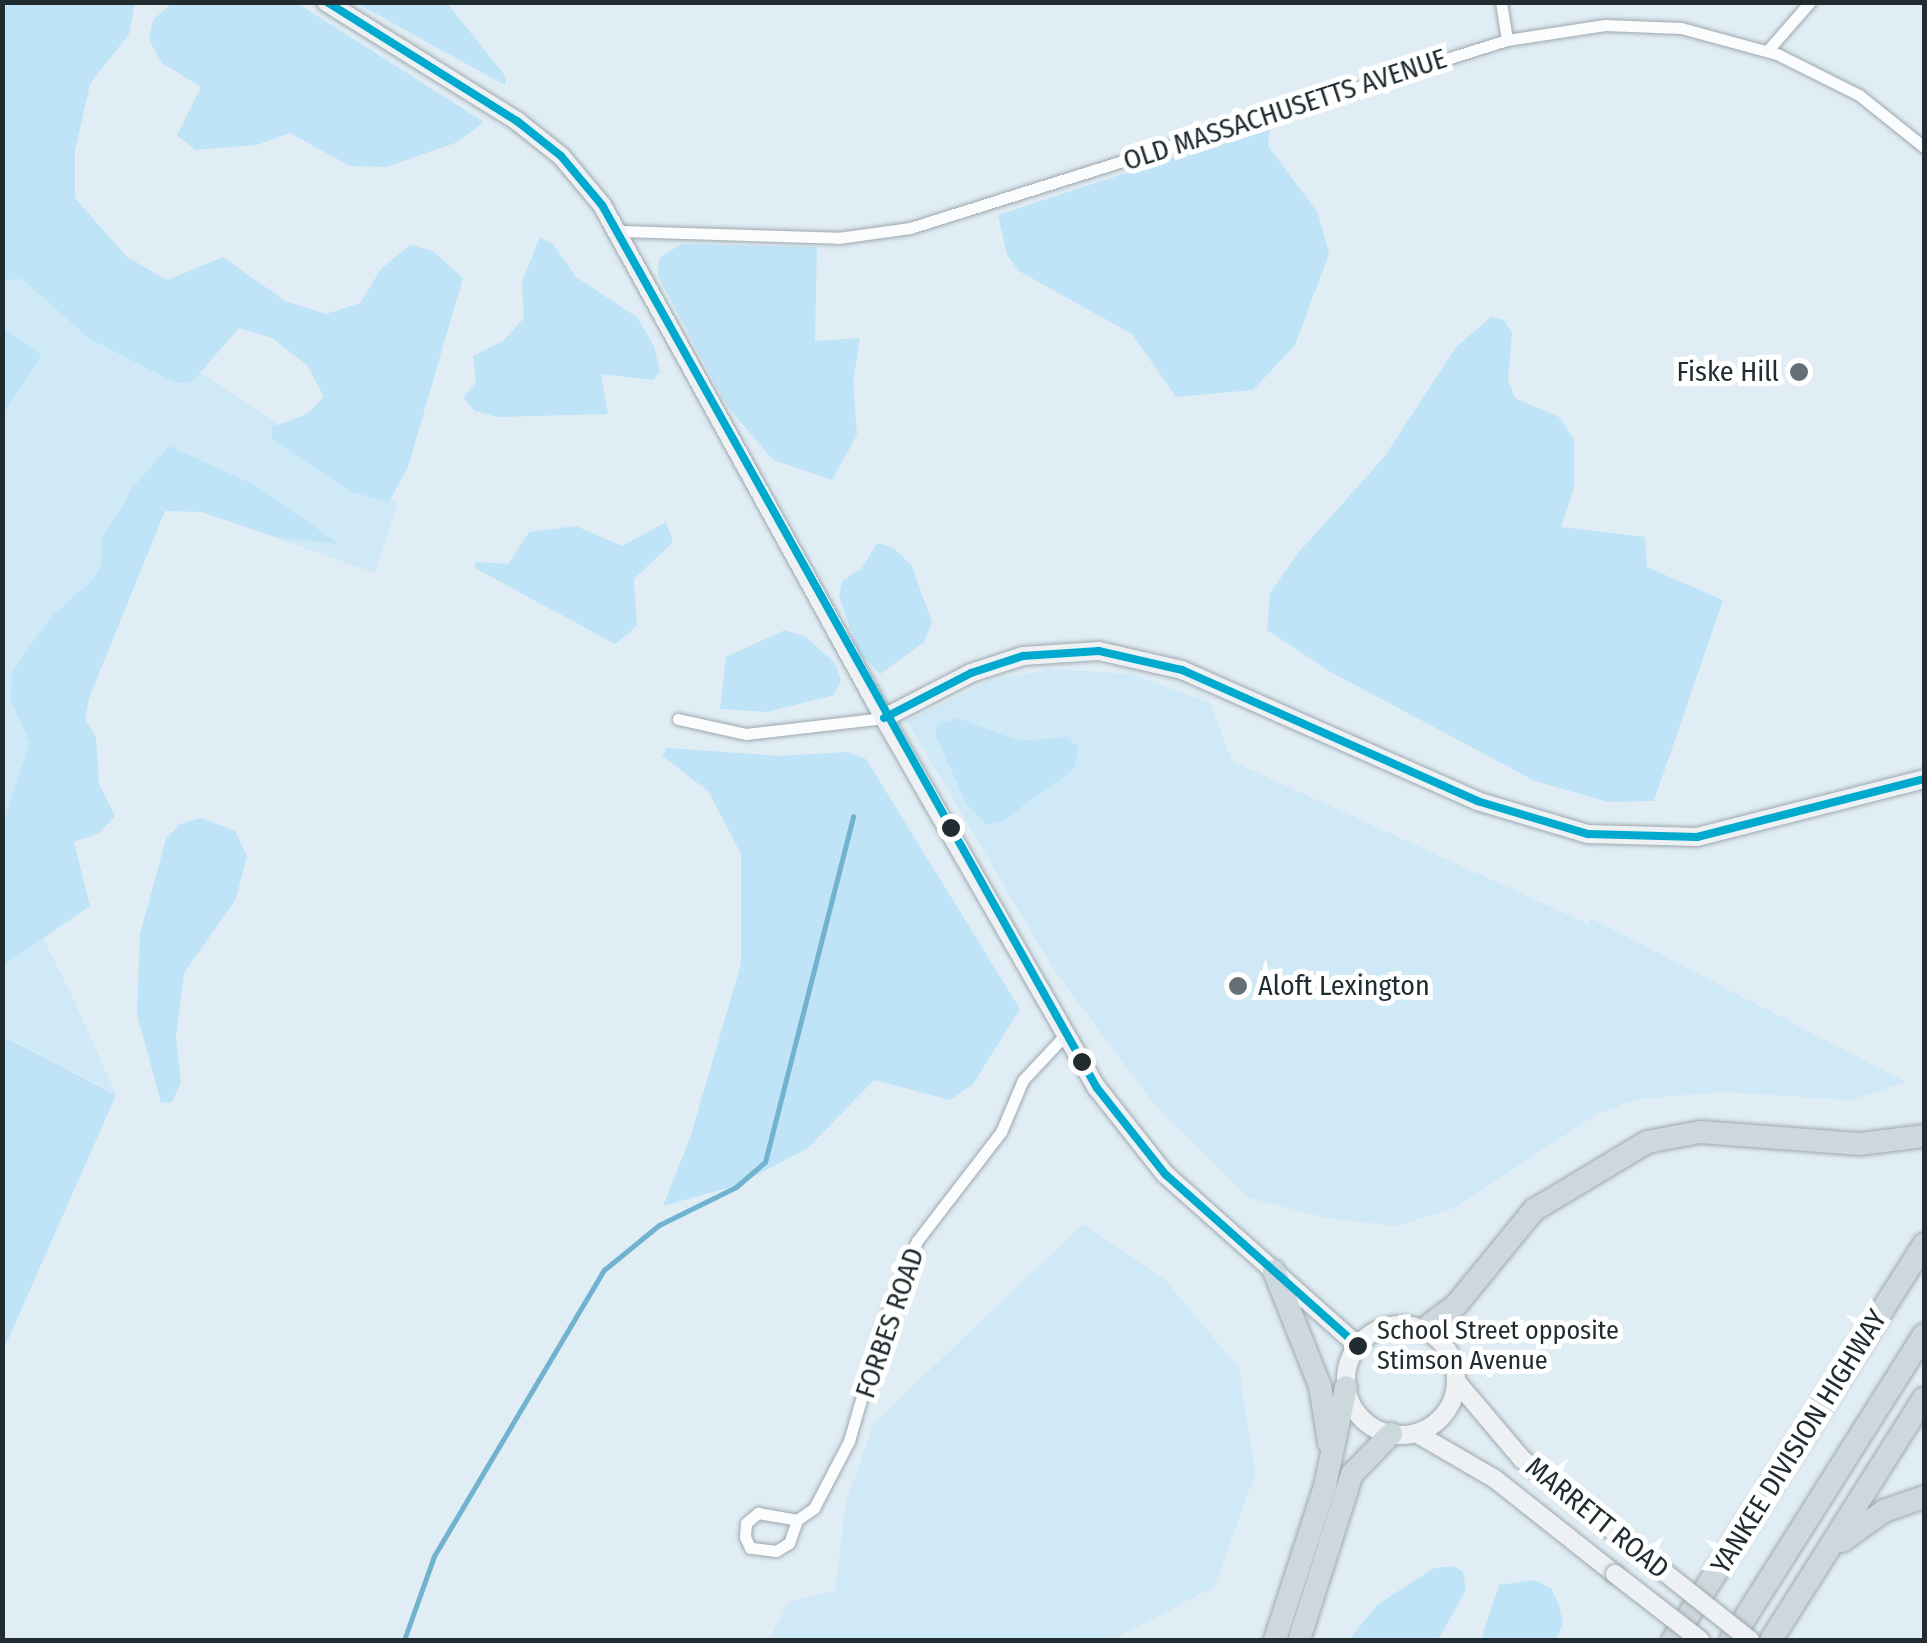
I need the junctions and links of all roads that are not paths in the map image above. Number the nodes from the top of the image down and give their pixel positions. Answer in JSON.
{"nodes":[{"id":1,"x":326,"y":2,"type":"edge"},
{"id":2,"x":1501,"y":2,"type":"edge"},
{"id":3,"x":1810,"y":2,"type":"edge"},
{"id":4,"x":1506,"y":40,"type":"junction"},
{"id":5,"x":1768,"y":50,"type":"junction"},
{"id":6,"x":1924,"y":147,"type":"edge"},
{"id":7,"x":621,"y":230,"type":"junction"},
{"id":8,"x":884,"y":718,"type":"junction"},
{"id":9,"x":678,"y":719,"type":"dead end"},
{"id":10,"x":1924,"y":778,"type":"edge"},
{"id":11,"x":1064,"y":1035,"type":"junction"},
{"id":12,"x":1924,"y":1136,"type":"edge"},
{"id":13,"x":1924,"y":1244,"type":"edge"},
{"id":14,"x":1274,"y":1271,"type":"junction"},
{"id":15,"x":1423,"y":1330,"type":"junction"},
{"id":16,"x":1924,"y":1335,"type":"edge"},
{"id":17,"x":1358,"y":1346,"type":"junction"},
{"id":18,"x":1456,"y":1382,"type":"junction"},
{"id":19,"x":1346,"y":1388,"type":"junction"},
{"id":20,"x":1924,"y":1398,"type":"edge"},
{"id":21,"x":1391,"y":1434,"type":"junction"},
{"id":22,"x":1416,"y":1434,"type":"junction"},
{"id":23,"x":1328,"y":1478,"type":"junction"},
{"id":24,"x":1924,"y":1497,"type":"edge"},
{"id":25,"x":798,"y":1520,"type":"junction"},
{"id":26,"x":1825,"y":1556,"type":"junction"},
{"id":27,"x":1275,"y":1640,"type":"edge"},
{"id":28,"x":1298,"y":1640,"type":"edge"},
{"id":29,"x":1673,"y":1640,"type":"edge"},
{"id":30,"x":1700,"y":1640,"type":"edge"},
{"id":31,"x":1731,"y":1640,"type":"edge"},
{"id":32,"x":1750,"y":1640,"type":"edge"},
{"id":33,"x":1771,"y":1640,"type":"edge"}],
"edges":[{"from":1,"to":7,"type":"main road"},
{"from":2,"to":4,"type":"street"},
{"from":3,"to":5,"type":"street"},
{"from":4,"to":5,"type":"street","name":"OLD MASSACHUSETTS AVENUE"},
{"from":4,"to":7,"type":"street","name":"OLD MASSACHUSETTS AVENUE"},
{"from":5,"to":6,"type":"street","name":"OLD MASSACHUSETTS AVENUE"},
{"from":7,"to":8,"type":"main road"},
{"from":8,"to":9,"type":"street"},
{"from":8,"to":10,"type":"main road"},
{"from":8,"to":11,"type":"main road"},
{"from":11,"to":14,"type":"main road"},
{"from":11,"to":25,"type":"street","name":"FORBES ROAD"},
{"from":12,"to":15,"type":"highway"},
{"from":13,"to":29,"type":"highway","name":"YANKEE DIVISION HIGHWAY"},
{"from":14,"to":17,"type":"main road"},
{"from":14,"to":23,"type":"highway"},
{"from":15,"to":17,"type":"main road"},
{"from":15,"to":18,"type":"main road"},
{"from":16,"to":31,"type":"highway","name":"YANKEE DIVISION HIGHWAY"},
{"from":17,"to":19,"type":"main road"},
{"from":18,"to":22,"type":"main road"},
{"from":18,"to":32,"type":"main road","name":"MARRETT ROAD","bridge":true},
{"from":19,"to":21,"type":"main road"},
{"from":19,"to":23,"type":"highway"},
{"from":20,"to":26,"type":"highway"},
{"from":21,"to":22,"type":"main road"},
{"from":21,"to":28,"type":"highway"},
{"from":22,"to":30,"type":"main road","name":"MARRETT ROAD","bridge":true},
{"from":23,"to":27,"type":"highway"},
{"from":24,"to":26,"type":"highway"},
{"from":25,"to":25,"type":"street","name":"FORBES ROAD"},
{"from":26,"to":33,"type":"highway"}]}
